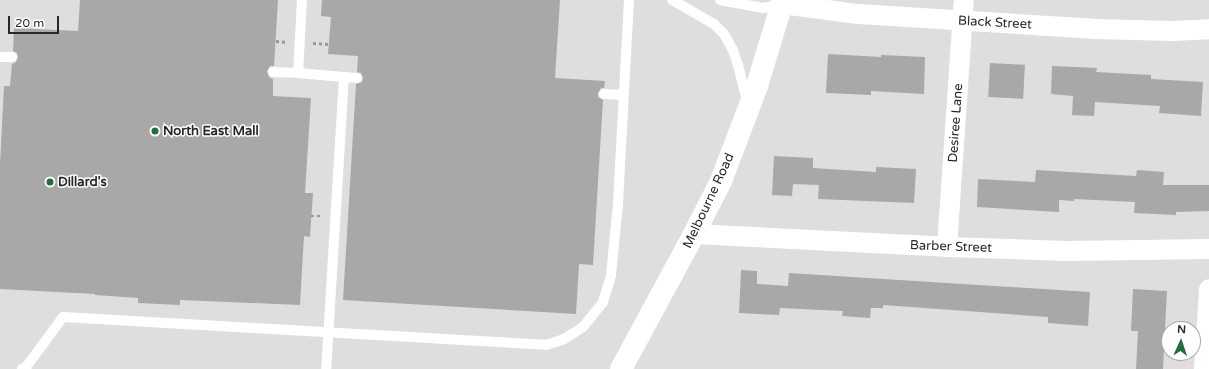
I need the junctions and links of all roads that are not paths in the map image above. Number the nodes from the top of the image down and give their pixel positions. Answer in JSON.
{"nodes":[{"id":1,"x":302,"y":0,"type":"edge"},
{"id":2,"x":629,"y":0,"type":"edge"},
{"id":3,"x":672,"y":0,"type":"edge"},
{"id":4,"x":720,"y":0,"type":"edge"},
{"id":5,"x":964,"y":0,"type":"edge"},
{"id":6,"x":780,"y":1,"type":"edge"},
{"id":7,"x":963,"y":21,"type":"junction"},
{"id":8,"x":1209,"y":29,"type":"edge"},
{"id":9,"x":0,"y":57,"type":"edge"},
{"id":10,"x":12,"y":57,"type":"dead end"},
{"id":11,"x":273,"y":72,"type":"dead end"},
{"id":12,"x":298,"y":73,"type":"junction"},
{"id":13,"x":344,"y":77,"type":"junction"},
{"id":14,"x":357,"y":78,"type":"dead end"},
{"id":15,"x":604,"y":94,"type":"dead end"},
{"id":16,"x":623,"y":95,"type":"junction"},
{"id":17,"x":748,"y":108,"type":"junction"},
{"id":18,"x":694,"y":234,"type":"junction"},
{"id":19,"x":947,"y":247,"type":"junction"},
{"id":20,"x":1209,"y":249,"type":"edge"},
{"id":21,"x":1209,"y":288,"type":"edge"},
{"id":22,"x":328,"y":331,"type":"junction"},
{"id":23,"x":22,"y":369,"type":"edge"},
{"id":24,"x":326,"y":369,"type":"edge"},
{"id":25,"x":621,"y":369,"type":"edge"},
{"id":26,"x":1204,"y":369,"type":"edge"}],
"edges":[{"from":1,"to":12,"type":"lane"},
{"from":2,"to":16,"type":"lane"},
{"from":3,"to":17,"type":"lane"},
{"from":4,"to":6,"type":"lane"},
{"from":5,"to":7,"type":"street","name":"Desiree Lane"},
{"from":6,"to":7,"type":"street","name":"Black Street"},
{"from":6,"to":17,"type":"main road","name":"Melbourne Road"},
{"from":7,"to":8,"type":"street","name":"Black Street"},
{"from":7,"to":19,"type":"street","name":"Desiree Lane"},
{"from":9,"to":10,"type":"lane"},
{"from":11,"to":12,"type":"lane"},
{"from":12,"to":13,"type":"lane"},
{"from":13,"to":14,"type":"lane"},
{"from":13,"to":22,"type":"lane"},
{"from":15,"to":16,"type":"lane"},
{"from":16,"to":22,"type":"lane"},
{"from":17,"to":18,"type":"main road","name":"Melbourne Road"},
{"from":18,"to":19,"type":"street","name":"Barber Street"},
{"from":18,"to":25,"type":"main road","name":"Melbourne Road"},
{"from":19,"to":20,"type":"street","name":"Barber Street"},
{"from":21,"to":26,"type":"street"},
{"from":22,"to":23,"type":"lane"},
{"from":22,"to":24,"type":"lane"}]}
